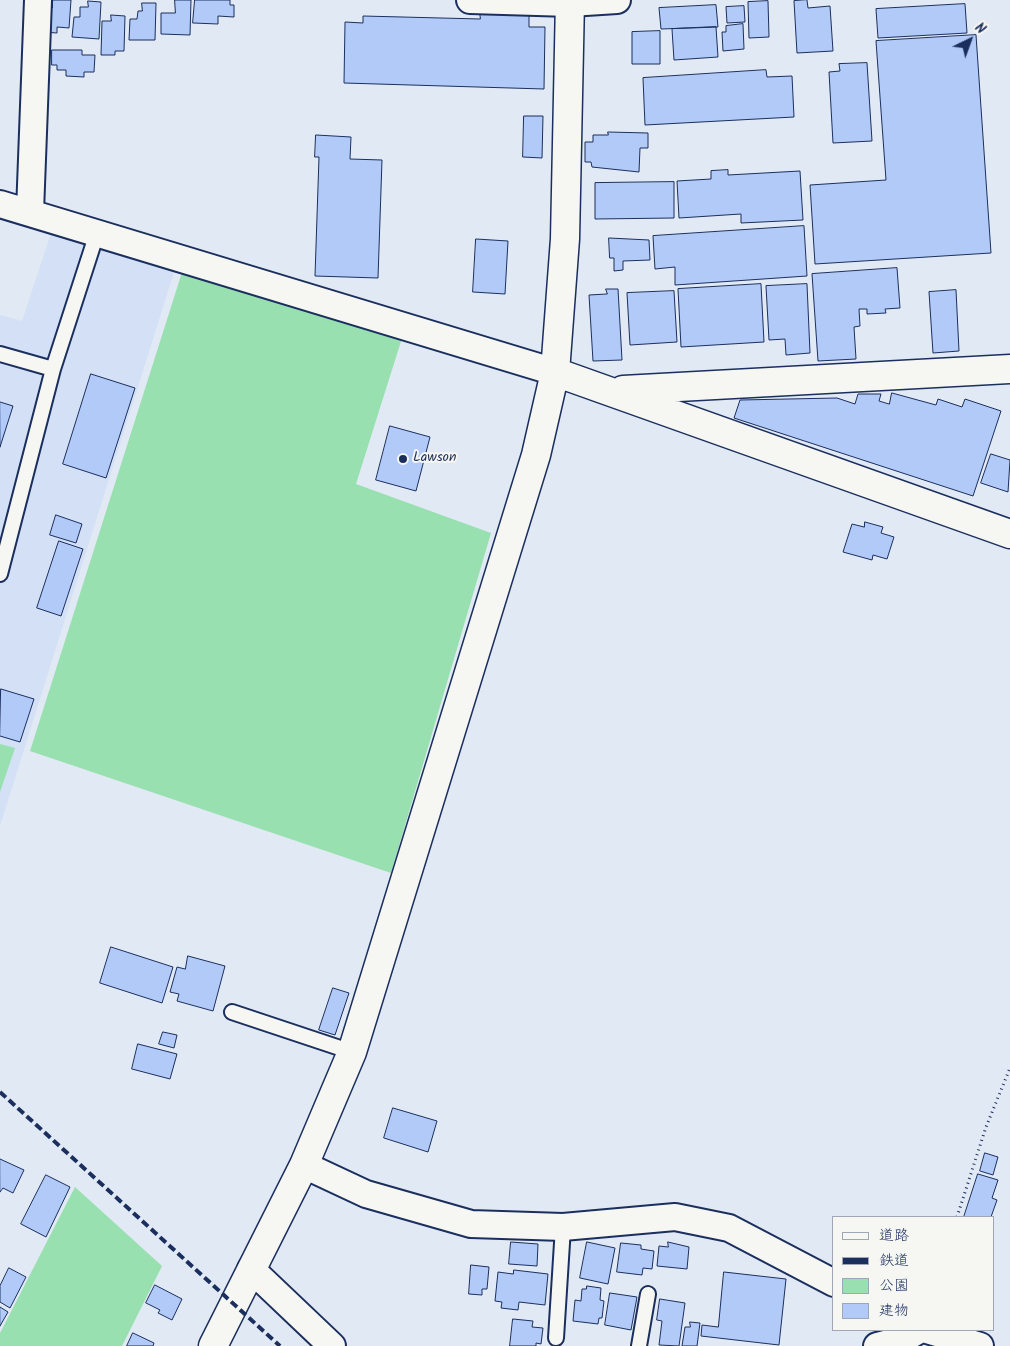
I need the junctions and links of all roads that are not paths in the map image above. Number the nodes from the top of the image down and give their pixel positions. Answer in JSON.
{"nodes":[{"id":1,"x":38,"y":0,"type":"edge"},
{"id":2,"x":470,"y":0,"type":"edge"},
{"id":3,"x":617,"y":0,"type":"edge"},
{"id":4,"x":570,"y":1,"type":"edge"},
{"id":5,"x":0,"y":204,"type":"edge"},
{"id":6,"x":30,"y":212,"type":"junction"},
{"id":7,"x":97,"y":233,"type":"junction"},
{"id":8,"x":0,"y":354,"type":"edge"},
{"id":9,"x":53,"y":369,"type":"junction"},
{"id":10,"x":1010,"y":369,"type":"edge"},
{"id":11,"x":555,"y":372,"type":"junction"},
{"id":12,"x":611,"y":391,"type":"junction"},
{"id":13,"x":1010,"y":534,"type":"edge"},
{"id":14,"x":0,"y":574,"type":"edge"},
{"id":15,"x":232,"y":1012,"type":"dead end"},
{"id":16,"x":352,"y":1052,"type":"junction"},
{"id":17,"x":304,"y":1165,"type":"junction"},
{"id":18,"x":563,"y":1227,"type":"junction"},
{"id":19,"x":251,"y":1269,"type":"junction"},
{"id":20,"x":832,"y":1282,"type":"edge"},
{"id":21,"x":648,"y":1294,"type":"dead end"},
{"id":22,"x":917,"y":1331,"type":"edge"},
{"id":23,"x":930,"y":1331,"type":"edge"},
{"id":24,"x":556,"y":1338,"type":"dead end"},
{"id":25,"x":213,"y":1346,"type":"edge"},
{"id":26,"x":332,"y":1346,"type":"edge"},
{"id":27,"x":639,"y":1346,"type":"edge"},
{"id":28,"x":877,"y":1346,"type":"edge"},
{"id":29,"x":980,"y":1346,"type":"edge"}],
"edges":[{"from":1,"to":6,"type":"street"},
{"from":2,"to":4,"type":"street"},
{"from":3,"to":4,"type":"street"},
{"from":4,"to":11,"type":"street"},
{"from":5,"to":6,"type":"street"},
{"from":6,"to":7,"type":"street"},
{"from":7,"to":9,"type":"lane"},
{"from":7,"to":11,"type":"street"},
{"from":8,"to":9,"type":"lane"},
{"from":9,"to":14,"type":"lane"},
{"from":10,"to":12,"type":"street"},
{"from":11,"to":12,"type":"street"},
{"from":11,"to":16,"type":"street"},
{"from":12,"to":13,"type":"street"},
{"from":15,"to":16,"type":"lane"},
{"from":16,"to":17,"type":"street"},
{"from":17,"to":18,"type":"street"},
{"from":17,"to":19,"type":"street"},
{"from":18,"to":20,"type":"street"},
{"from":18,"to":24,"type":"lane"},
{"from":19,"to":25,"type":"street"},
{"from":19,"to":26,"type":"street"},
{"from":21,"to":27,"type":"lane"},
{"from":22,"to":28,"type":"street"},
{"from":23,"to":29,"type":"street"}]}
